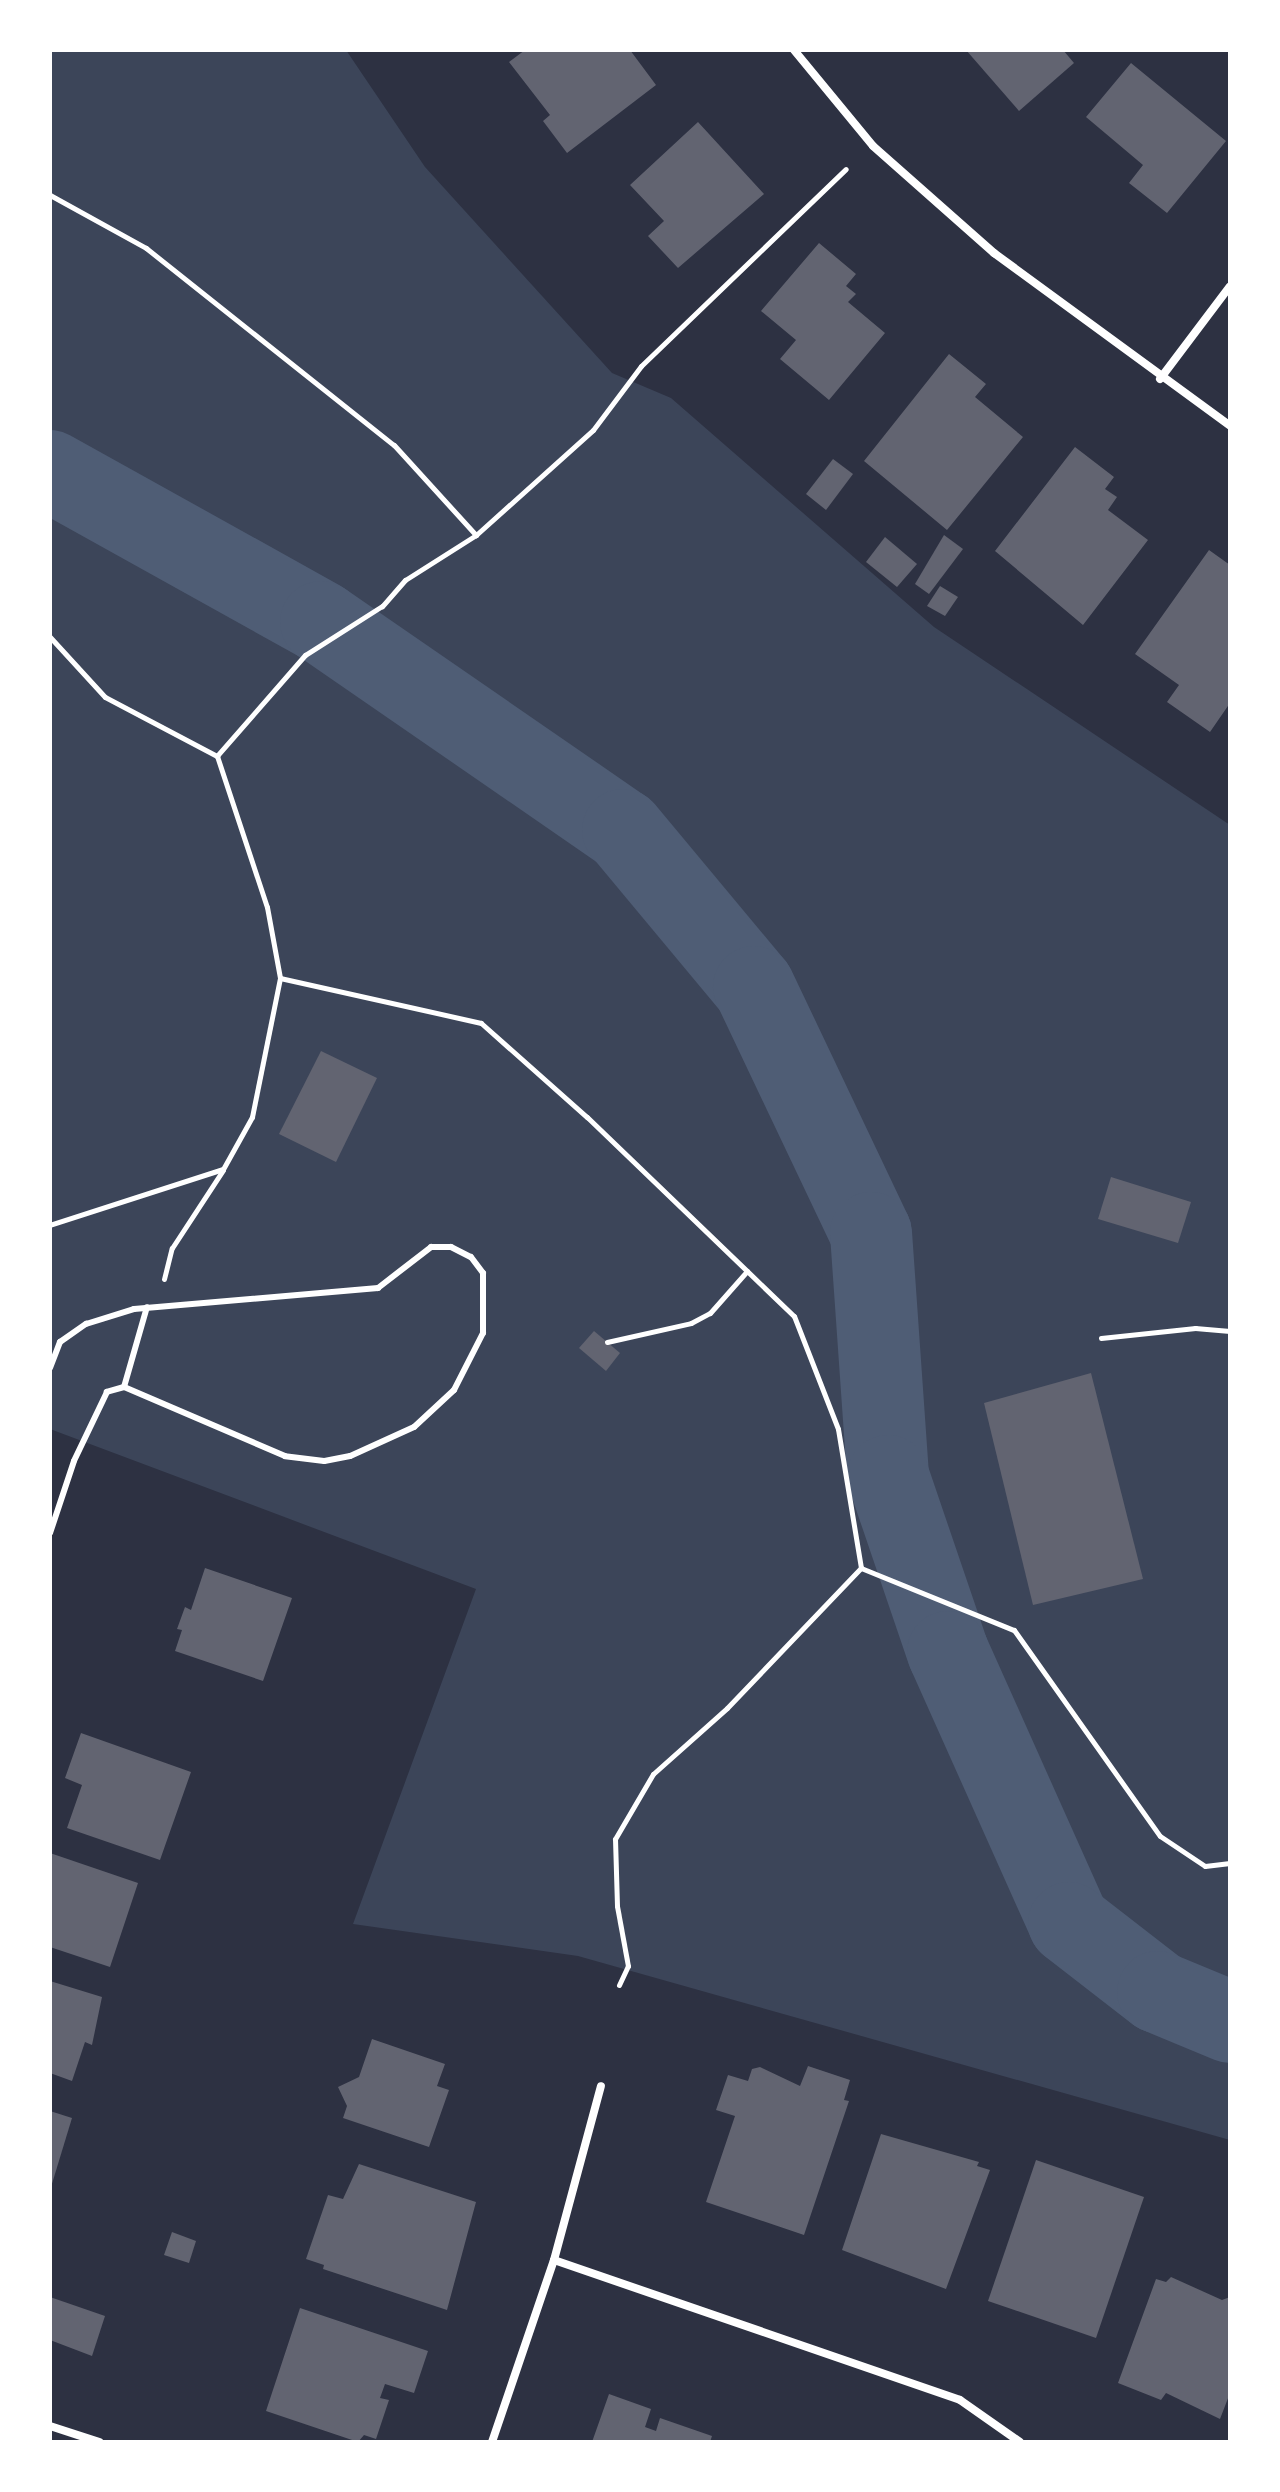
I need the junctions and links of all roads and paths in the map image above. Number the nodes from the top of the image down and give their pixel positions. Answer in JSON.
{"nodes":[{"id":1,"x":794,"y":50,"type":"edge"},
{"id":2,"x":846,"y":169,"type":"dead end"},
{"id":3,"x":50,"y":195,"type":"edge"},
{"id":4,"x":1230,"y":286,"type":"edge"},
{"id":5,"x":1160,"y":379,"type":"junction"},
{"id":6,"x":1230,"y":426,"type":"edge"},
{"id":7,"x":476,"y":535,"type":"junction"},
{"id":8,"x":50,"y":637,"type":"edge"},
{"id":9,"x":217,"y":756,"type":"junction"},
{"id":10,"x":280,"y":978,"type":"junction"},
{"id":11,"x":223,"y":1169,"type":"junction"},
{"id":12,"x":50,"y":1225,"type":"edge"},
{"id":13,"x":747,"y":1271,"type":"junction"},
{"id":14,"x":166,"y":1304,"type":"junction"},
{"id":15,"x":147,"y":1307,"type":"junction"},
{"id":16,"x":1230,"y":1331,"type":"edge"},
{"id":17,"x":1101,"y":1338,"type":"dead end"},
{"id":18,"x":607,"y":1342,"type":"dead end"},
{"id":19,"x":50,"y":1368,"type":"edge"},
{"id":20,"x":124,"y":1387,"type":"junction"},
{"id":21,"x":50,"y":1533,"type":"edge"},
{"id":22,"x":861,"y":1568,"type":"junction"},
{"id":23,"x":1230,"y":1863,"type":"edge"},
{"id":24,"x":619,"y":1985,"type":"dead end"},
{"id":25,"x":601,"y":2086,"type":"dead end"},
{"id":26,"x":554,"y":2260,"type":"junction"},
{"id":27,"x":50,"y":2426,"type":"edge"},
{"id":28,"x":99,"y":2442,"type":"edge"},
{"id":29,"x":492,"y":2442,"type":"edge"},
{"id":30,"x":1020,"y":2442,"type":"edge"}],
"edges":[{"from":1,"to":5,"type":"street"},
{"from":2,"to":7,"type":"path"},
{"from":3,"to":7,"type":"path"},
{"from":4,"to":5,"type":"street"},
{"from":5,"to":6,"type":"street"},
{"from":7,"to":9,"type":"path"},
{"from":8,"to":9,"type":"path"},
{"from":9,"to":10,"type":"path"},
{"from":10,"to":11,"type":"path"},
{"from":10,"to":13,"type":"path"},
{"from":11,"to":12,"type":"path"},
{"from":11,"to":14,"type":"path"},
{"from":13,"to":18,"type":"path"},
{"from":13,"to":22,"type":"path"},
{"from":14,"to":15,"type":"lane"},
{"from":14,"to":20,"type":"lane"},
{"from":15,"to":19,"type":"lane"},
{"from":15,"to":20,"type":"lane"},
{"from":16,"to":17,"type":"path"},
{"from":20,"to":21,"type":"lane"},
{"from":22,"to":23,"type":"path"},
{"from":22,"to":24,"type":"path"},
{"from":25,"to":26,"type":"street"},
{"from":26,"to":29,"type":"street"},
{"from":26,"to":30,"type":"street"},
{"from":27,"to":28,"type":"street"}]}
